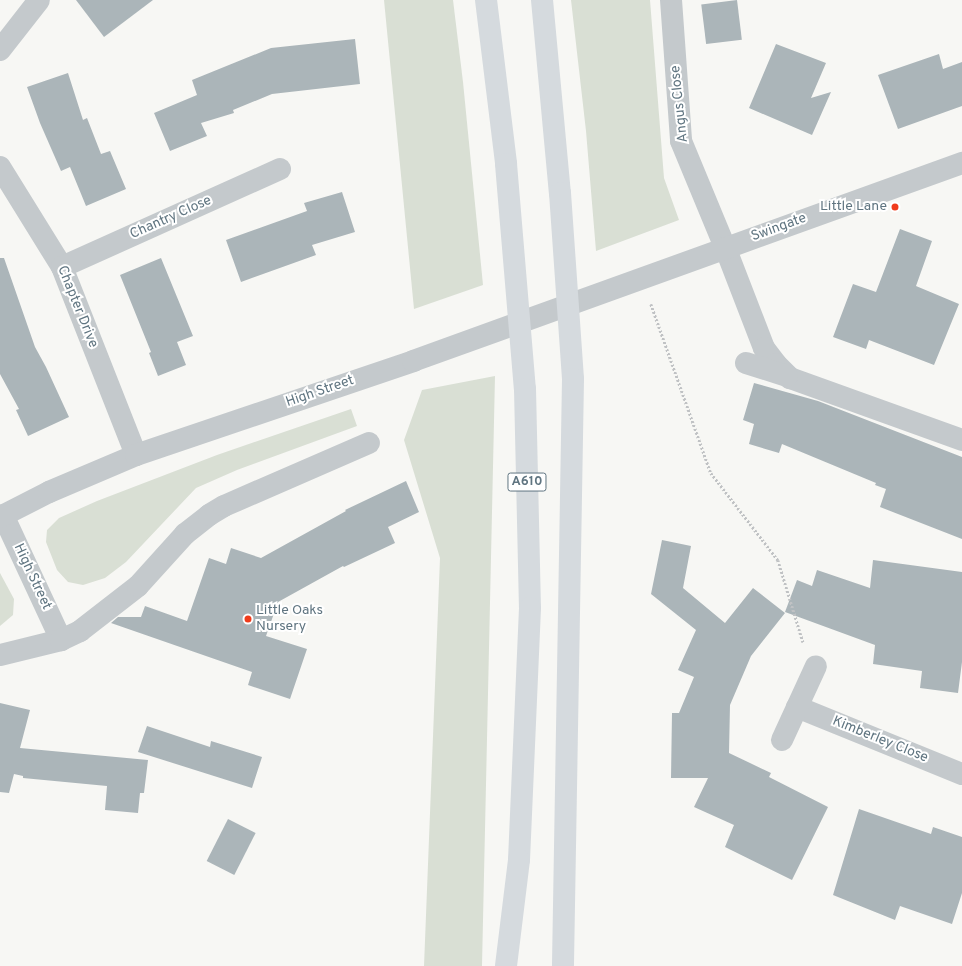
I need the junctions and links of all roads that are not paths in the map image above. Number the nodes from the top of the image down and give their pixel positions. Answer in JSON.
{"nodes":[{"id":1,"x":39,"y":0,"type":"edge"},
{"id":2,"x":486,"y":0,"type":"edge"},
{"id":3,"x":542,"y":0,"type":"edge"},
{"id":4,"x":671,"y":0,"type":"edge"},
{"id":5,"x":0,"y":50,"type":"edge"},
{"id":6,"x":962,"y":163,"type":"edge"},
{"id":7,"x":0,"y":167,"type":"edge"},
{"id":8,"x":280,"y":169,"type":"dead end"},
{"id":9,"x":725,"y":247,"type":"junction"},
{"id":10,"x":62,"y":267,"type":"junction"},
{"id":11,"x":642,"y":279,"type":"joint"},
{"id":12,"x":746,"y":363,"type":"dead end"},
{"id":13,"x":790,"y":378,"type":"junction"},
{"id":14,"x":962,"y":440,"type":"edge"},
{"id":15,"x":369,"y":443,"type":"dead end"},
{"id":16,"x":136,"y":455,"type":"junction"},
{"id":17,"x":1,"y":516,"type":"edge"},
{"id":18,"x":61,"y":640,"type":"junction"},
{"id":19,"x":0,"y":655,"type":"edge"},
{"id":20,"x":816,"y":666,"type":"road end"},
{"id":21,"x":797,"y":707,"type":"junction"},
{"id":22,"x":782,"y":740,"type":"dead end"},
{"id":23,"x":962,"y":774,"type":"edge"},
{"id":24,"x":506,"y":966,"type":"edge"},
{"id":25,"x":563,"y":966,"type":"edge"}],
"edges":[{"from":1,"to":5,"type":"street"},
{"from":2,"to":24,"type":"highway","number":"A610"},
{"from":3,"to":25,"type":"highway"},
{"from":4,"to":9,"type":"street","name":"Angus Close"},
{"from":6,"to":9,"type":"street","name":"Swingate"},
{"from":7,"to":10,"type":"street","name":"Chapter Drive"},
{"from":8,"to":10,"type":"street","name":"Chantry Close"},
{"from":9,"to":11,"type":"street","name":"Swingate"},
{"from":9,"to":13,"type":"street"},
{"from":10,"to":16,"type":"street","name":"Chapter Drive"},
{"from":11,"to":16,"type":"street","name":"High Street"},
{"from":12,"to":13,"type":"street"},
{"from":13,"to":14,"type":"street"},
{"from":15,"to":18,"type":"street"},
{"from":16,"to":17,"type":"street","name":"High Street"},
{"from":17,"to":18,"type":"street","name":"High Street"},
{"from":18,"to":19,"type":"street"},
{"from":20,"to":21,"type":"street"},
{"from":21,"to":22,"type":"street"},
{"from":21,"to":23,"type":"street","name":"Kimberley Close"}]}
